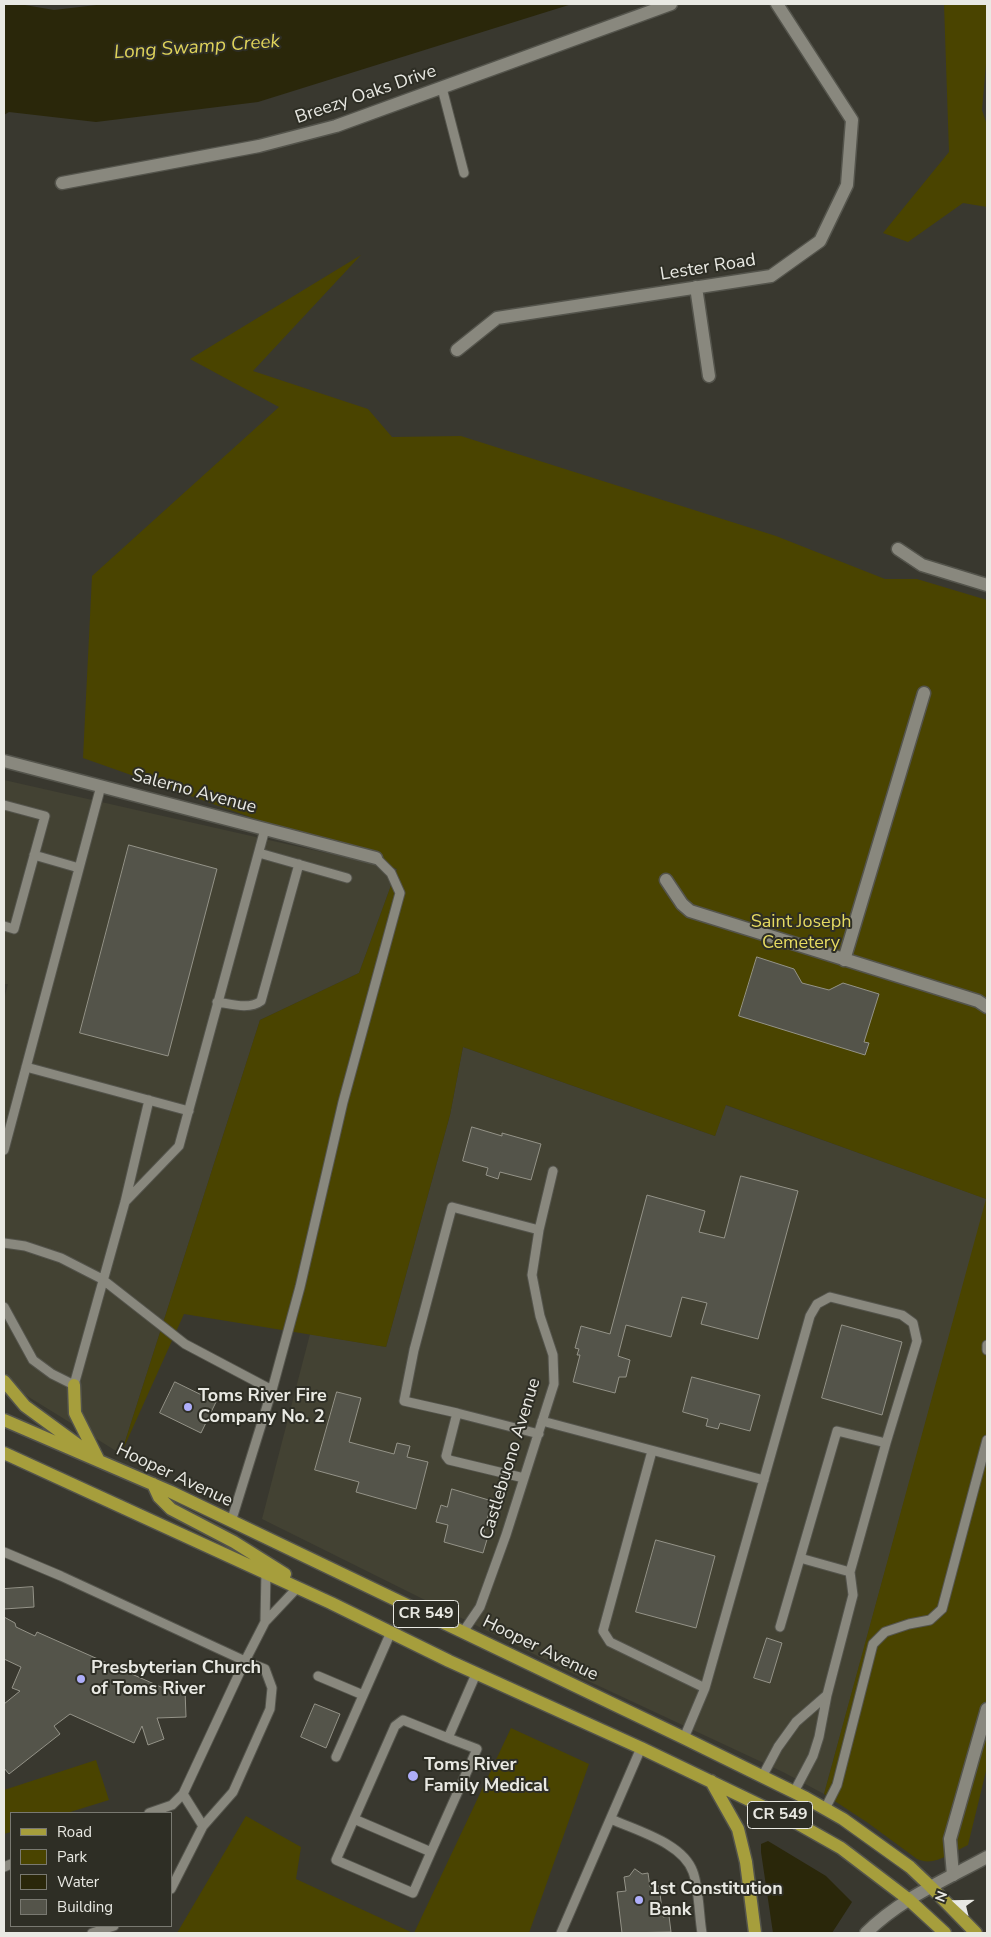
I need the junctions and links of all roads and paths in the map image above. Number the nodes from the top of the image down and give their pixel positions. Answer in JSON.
{"nodes":[{"id":1,"x":671,"y":4,"type":"edge"},
{"id":2,"x":777,"y":4,"type":"edge"},
{"id":3,"x":442,"y":88,"type":"junction"},
{"id":4,"x":464,"y":173,"type":"dead end"},
{"id":5,"x":62,"y":183,"type":"dead end"},
{"id":6,"x":696,"y":287,"type":"junction"},
{"id":7,"x":457,"y":350,"type":"dead end"},
{"id":8,"x":709,"y":376,"type":"dead end"},
{"id":9,"x":898,"y":549,"type":"dead end"},
{"id":10,"x":987,"y":585,"type":"edge"},
{"id":11,"x":924,"y":693,"type":"dead end"},
{"id":12,"x":4,"y":761,"type":"edge"},
{"id":13,"x":101,"y":786,"type":"junction"},
{"id":14,"x":4,"y":805,"type":"edge"},
{"id":15,"x":265,"y":829,"type":"junction"},
{"id":16,"x":259,"y":853,"type":"junction"},
{"id":17,"x":34,"y":855,"type":"junction"},
{"id":18,"x":376,"y":858,"type":"joint"},
{"id":19,"x":299,"y":864,"type":"junction"},
{"id":20,"x":79,"y":868,"type":"junction"},
{"id":21,"x":347,"y":878,"type":"dead end"},
{"id":22,"x":666,"y":880,"type":"dead end"},
{"id":23,"x":4,"y":926,"type":"edge"},
{"id":24,"x":844,"y":960,"type":"junction"},
{"id":25,"x":217,"y":1002,"type":"junction"},
{"id":26,"x":987,"y":1007,"type":"edge"},
{"id":27,"x":26,"y":1067,"type":"junction"},
{"id":28,"x":149,"y":1100,"type":"junction"},
{"id":29,"x":189,"y":1111,"type":"junction"},
{"id":30,"x":4,"y":1150,"type":"edge"},
{"id":31,"x":553,"y":1171,"type":"dead end"},
{"id":32,"x":125,"y":1202,"type":"junction"},
{"id":33,"x":539,"y":1230,"type":"junction"},
{"id":34,"x":4,"y":1243,"type":"edge"},
{"id":35,"x":102,"y":1279,"type":"junction"},
{"id":36,"x":4,"y":1307,"type":"edge"},
{"id":37,"x":987,"y":1345,"type":"edge"},
{"id":38,"x":987,"y":1350,"type":"edge"},
{"id":39,"x":4,"y":1381,"type":"edge"},
{"id":40,"x":74,"y":1385,"type":"junction"},
{"id":41,"x":272,"y":1390,"type":"junction"},
{"id":42,"x":457,"y":1413,"type":"junction"},
{"id":43,"x":4,"y":1420,"type":"edge"},
{"id":44,"x":542,"y":1421,"type":"junction"},
{"id":45,"x":539,"y":1434,"type":"junction"},
{"id":46,"x":987,"y":1440,"type":"edge"},
{"id":47,"x":886,"y":1443,"type":"junction"},
{"id":48,"x":652,"y":1451,"type":"junction"},
{"id":49,"x":4,"y":1453,"type":"edge"},
{"id":50,"x":99,"y":1461,"type":"junction"},
{"id":51,"x":524,"y":1478,"type":"junction"},
{"id":52,"x":764,"y":1480,"type":"junction"},
{"id":53,"x":153,"y":1484,"type":"junction"},
{"id":54,"x":231,"y":1522,"type":"junction"},
{"id":55,"x":4,"y":1552,"type":"edge"},
{"id":56,"x":800,"y":1558,"type":"junction"},
{"id":57,"x":266,"y":1572,"type":"junction"},
{"id":58,"x":850,"y":1572,"type":"junction"},
{"id":59,"x":298,"y":1587,"type":"junction"},
{"id":60,"x":331,"y":1603,"type":"junction"},
{"id":61,"x":265,"y":1622,"type":"junction"},
{"id":62,"x":780,"y":1627,"type":"dead end"},
{"id":63,"x":391,"y":1632,"type":"junction"},
{"id":64,"x":463,"y":1632,"type":"junction"},
{"id":65,"x":245,"y":1661,"type":"junction"},
{"id":66,"x":476,"y":1674,"type":"junction"},
{"id":67,"x":318,"y":1676,"type":"dead end"},
{"id":68,"x":705,"y":1688,"type":"junction"},
{"id":69,"x":363,"y":1695,"type":"junction"},
{"id":70,"x":827,"y":1695,"type":"junction"},
{"id":71,"x":987,"y":1709,"type":"edge"},
{"id":72,"x":448,"y":1738,"type":"junction"},
{"id":73,"x":684,"y":1738,"type":"junction"},
{"id":74,"x":641,"y":1748,"type":"junction"},
{"id":75,"x":336,"y":1757,"type":"dead end"},
{"id":76,"x":762,"y":1776,"type":"junction"},
{"id":77,"x":711,"y":1781,"type":"junction"},
{"id":78,"x":794,"y":1792,"type":"junction"},
{"id":79,"x":184,"y":1794,"type":"junction"},
{"id":80,"x":825,"y":1809,"type":"junction"},
{"id":81,"x":152,"y":1812,"type":"edge"},
{"id":82,"x":354,"y":1819,"type":"junction"},
{"id":83,"x":611,"y":1819,"type":"junction"},
{"id":84,"x":203,"y":1826,"type":"junction"},
{"id":85,"x":431,"y":1852,"type":"junction"},
{"id":86,"x":987,"y":1857,"type":"edge"},
{"id":87,"x":953,"y":1875,"type":"junction"},
{"id":88,"x":931,"y":1886,"type":"junction"},
{"id":89,"x":172,"y":1887,"type":"edge"},
{"id":90,"x":908,"y":1899,"type":"junction"},
{"id":91,"x":111,"y":1927,"type":"edge"},
{"id":92,"x":92,"y":1933,"type":"edge"},
{"id":93,"x":561,"y":1933,"type":"edge"},
{"id":94,"x":702,"y":1933,"type":"edge"},
{"id":95,"x":754,"y":1933,"type":"edge"},
{"id":96,"x":866,"y":1933,"type":"edge"},
{"id":97,"x":945,"y":1933,"type":"edge"},
{"id":98,"x":976,"y":1933,"type":"edge"}],
"edges":[{"from":1,"to":3,"type":"street","name":"Breezy Oaks Drive"},
{"from":2,"to":6,"type":"street","name":"Lester Road"},
{"from":3,"to":4,"type":"lane"},
{"from":3,"to":5,"type":"street","name":"Breezy Oaks Drive"},
{"from":6,"to":7,"type":"street","name":"Lester Road"},
{"from":6,"to":8,"type":"street"},
{"from":9,"to":10,"type":"street"},
{"from":11,"to":24,"type":"street"},
{"from":12,"to":13,"type":"street","name":"Salerno Avenue"},
{"from":13,"to":15,"type":"street","name":"Salerno Avenue"},
{"from":13,"to":20,"type":"lane"},
{"from":14,"to":17,"type":"lane"},
{"from":15,"to":16,"type":"lane"},
{"from":15,"to":18,"type":"street","name":"Salerno Avenue"},
{"from":16,"to":19,"type":"lane"},
{"from":16,"to":25,"type":"lane"},
{"from":17,"to":20,"type":"lane"},
{"from":17,"to":23,"type":"lane"},
{"from":18,"to":41,"type":"lane"},
{"from":19,"to":21,"type":"lane"},
{"from":19,"to":25,"type":"lane"},
{"from":20,"to":27,"type":"lane"},
{"from":22,"to":24,"type":"street"},
{"from":24,"to":26,"type":"street"},
{"from":25,"to":29,"type":"lane"},
{"from":27,"to":28,"type":"lane"},
{"from":27,"to":30,"type":"lane"},
{"from":28,"to":29,"type":"lane"},
{"from":28,"to":32,"type":"lane"},
{"from":29,"to":32,"type":"lane"},
{"from":31,"to":33,"type":"lane","name":"Castlebuono Avenue"},
{"from":32,"to":35,"type":"lane"},
{"from":33,"to":42,"type":"lane"},
{"from":33,"to":44,"type":"lane","name":"Castlebuono Avenue"},
{"from":34,"to":35,"type":"lane"},
{"from":35,"to":40,"type":"lane"},
{"from":35,"to":41,"type":"lane"},
{"from":36,"to":40,"type":"lane"},
{"from":37,"to":38,"type":"lane"},
{"from":39,"to":50,"type":"main road"},
{"from":40,"to":50,"type":"main road"},
{"from":41,"to":54,"type":"lane"},
{"from":42,"to":45,"type":"lane"},
{"from":42,"to":51,"type":"lane"},
{"from":43,"to":50,"type":"main road","name":"Hooper Avenue","number":"CR 549"},
{"from":44,"to":45,"type":"lane","name":"Castlebuono Avenue"},
{"from":44,"to":48,"type":"lane"},
{"from":45,"to":51,"type":"lane","name":"Castlebuono Avenue"},
{"from":46,"to":80,"type":"lane"},
{"from":47,"to":52,"type":"lane"},
{"from":47,"to":56,"type":"lane"},
{"from":47,"to":58,"type":"lane"},
{"from":48,"to":52,"type":"lane"},
{"from":48,"to":68,"type":"lane"},
{"from":49,"to":57,"type":"main road","number":"CR 549"},
{"from":50,"to":53,"type":"main road","name":"Hooper Avenue","number":"CR 549"},
{"from":51,"to":64,"type":"lane","name":"Castlebuono Avenue"},
{"from":52,"to":68,"type":"lane"},
{"from":53,"to":54,"type":"main road","name":"Hooper Avenue","number":"CR 549"},
{"from":53,"to":60,"type":"main road"},
{"from":54,"to":64,"type":"main road","name":"Hooper Avenue","number":"CR 549"},
{"from":55,"to":65,"type":"lane"},
{"from":56,"to":58,"type":"lane"},
{"from":56,"to":62,"type":"lane"},
{"from":57,"to":59,"type":"main road","number":"CR 549"},
{"from":57,"to":61,"type":"lane"},
{"from":58,"to":70,"type":"lane"},
{"from":59,"to":60,"type":"main road","number":"CR 549"},
{"from":59,"to":61,"type":"lane"},
{"from":60,"to":63,"type":"main road","number":"CR 549"},
{"from":61,"to":65,"type":"lane"},
{"from":63,"to":66,"type":"main road","number":"CR 549"},
{"from":63,"to":69,"type":"lane"},
{"from":64,"to":73,"type":"main road","name":"Hooper Avenue","number":"CR 549"},
{"from":65,"to":79,"type":"lane"},
{"from":65,"to":84,"type":"lane"},
{"from":66,"to":72,"type":"lane"},
{"from":66,"to":74,"type":"main road","number":"CR 549"},
{"from":67,"to":69,"type":"lane"},
{"from":68,"to":73,"type":"lane"},
{"from":69,"to":75,"type":"lane"},
{"from":70,"to":76,"type":"lane"},
{"from":70,"to":78,"type":"lane"},
{"from":71,"to":87,"type":"street"},
{"from":72,"to":82,"type":"lane"},
{"from":72,"to":85,"type":"lane"},
{"from":73,"to":76,"type":"main road","name":"Hooper Avenue","number":"CR 549"},
{"from":74,"to":77,"type":"main road","number":"CR 549"},
{"from":74,"to":83,"type":"lane"},
{"from":76,"to":78,"type":"main road","name":"Hooper Avenue","number":"CR 549"},
{"from":77,"to":90,"type":"main road","number":"CR 549"},
{"from":77,"to":95,"type":"main road"},
{"from":78,"to":80,"type":"main road","name":"Hooper Avenue","number":"CR 549"},
{"from":79,"to":81,"type":"lane"},
{"from":79,"to":84,"type":"lane"},
{"from":80,"to":88,"type":"main road","name":"Hooper Avenue","number":"CR 549"},
{"from":82,"to":85,"type":"lane"},
{"from":82,"to":85,"type":"lane"},
{"from":83,"to":93,"type":"lane"},
{"from":83,"to":94,"type":"lane"},
{"from":84,"to":89,"type":"lane"},
{"from":86,"to":87,"type":"street"},
{"from":87,"to":88,"type":"street"},
{"from":88,"to":90,"type":"street"},
{"from":88,"to":98,"type":"main road","name":"Hooper Avenue","number":"CR 549"},
{"from":90,"to":96,"type":"street"},
{"from":90,"to":97,"type":"main road","number":"CR 549"},
{"from":91,"to":92,"type":"lane"}]}
